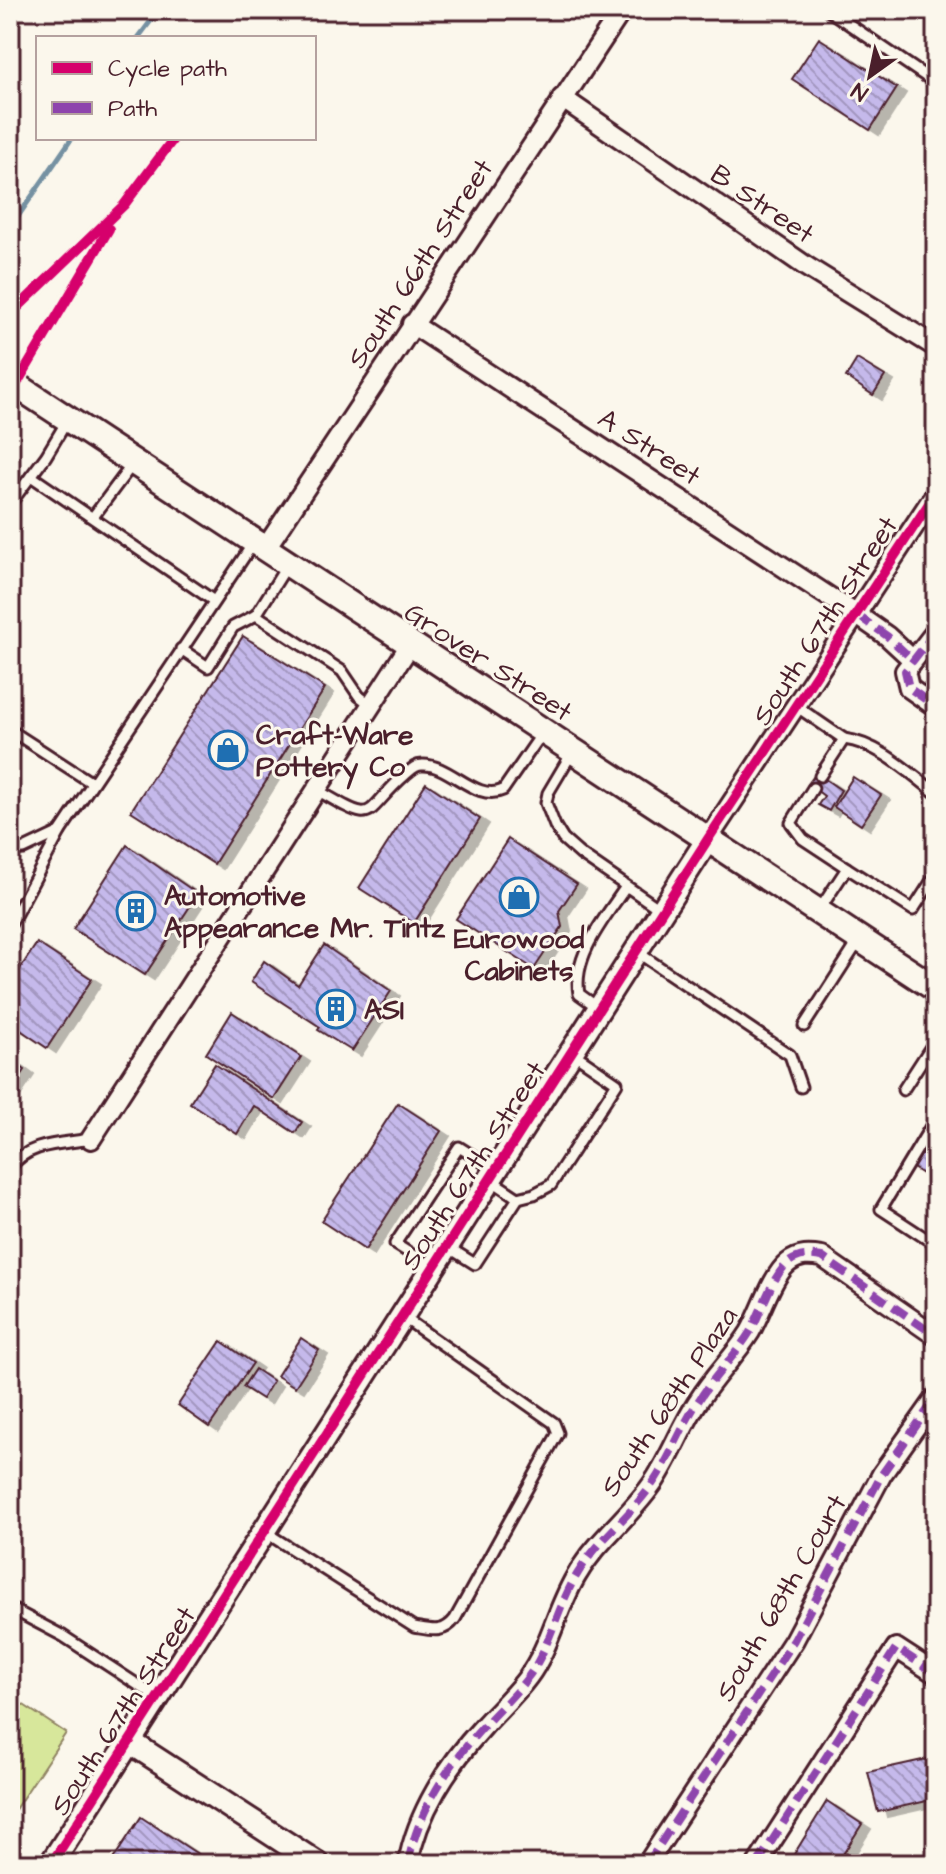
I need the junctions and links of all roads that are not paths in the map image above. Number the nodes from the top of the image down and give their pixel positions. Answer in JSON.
{"nodes":[{"id":1,"x":622,"y":10,"type":"edge"},
{"id":2,"x":828,"y":10,"type":"edge"},
{"id":3,"x":931,"y":80,"type":"dead end"},
{"id":4,"x":562,"y":98,"type":"junction"},
{"id":5,"x":412,"y":324,"type":"junction"},
{"id":6,"x":936,"y":347,"type":"edge"},
{"id":7,"x":10,"y":381,"type":"edge"},
{"id":8,"x":68,"y":419,"type":"junction"},
{"id":9,"x":134,"y":462,"type":"junction"},
{"id":10,"x":31,"y":476,"type":"junction"},
{"id":11,"x":936,"y":493,"type":"edge"},
{"id":12,"x":10,"y":504,"type":"edge"},
{"id":13,"x":93,"y":517,"type":"junction"},
{"id":14,"x":260,"y":545,"type":"junction"},
{"id":15,"x":288,"y":564,"type":"junction"},
{"id":16,"x":214,"y":601,"type":"junction"},
{"id":17,"x":256,"y":615,"type":"junction"},
{"id":18,"x":857,"y":615,"type":"junction"},
{"id":19,"x":936,"y":631,"type":"edge"},
{"id":20,"x":410,"y":645,"type":"junction"},
{"id":21,"x":181,"y":649,"type":"junction"},
{"id":22,"x":913,"y":660,"type":"junction"},
{"id":23,"x":371,"y":705,"type":"junction"},
{"id":24,"x":796,"y":706,"type":"junction"},
{"id":25,"x":936,"y":707,"type":"edge"},
{"id":26,"x":10,"y":730,"type":"edge"},
{"id":27,"x":543,"y":732,"type":"junction"},
{"id":28,"x":844,"y":739,"type":"junction"},
{"id":29,"x":573,"y":751,"type":"junction"},
{"id":30,"x":820,"y":776,"type":"dead end"},
{"id":31,"x":92,"y":783,"type":"junction"},
{"id":32,"x":813,"y":788,"type":"dead end"},
{"id":33,"x":317,"y":790,"type":"junction"},
{"id":34,"x":936,"y":793,"type":"edge"},
{"id":35,"x":60,"y":832,"type":"junction"},
{"id":36,"x":708,"y":839,"type":"junction"},
{"id":37,"x":10,"y":850,"type":"edge"},
{"id":38,"x":847,"y":868,"type":"junction"},
{"id":39,"x":936,"y":874,"type":"edge"},
{"id":40,"x":625,"y":888,"type":"junction"},
{"id":41,"x":663,"y":912,"type":"junction"},
{"id":42,"x":818,"y":912,"type":"junction"},
{"id":43,"x":10,"y":925,"type":"edge"},
{"id":44,"x":860,"y":939,"type":"junction"},
{"id":45,"x":637,"y":952,"type":"junction"},
{"id":46,"x":936,"y":989,"type":"edge"},
{"id":47,"x":601,"y":1009,"type":"junction"},
{"id":48,"x":804,"y":1026,"type":"dead end"},
{"id":49,"x":936,"y":1039,"type":"edge"},
{"id":50,"x":573,"y":1053,"type":"junction"},
{"id":51,"x":801,"y":1087,"type":"dead end"},
{"id":52,"x":903,"y":1090,"type":"dead end"},
{"id":53,"x":936,"y":1118,"type":"edge"},
{"id":54,"x":91,"y":1139,"type":"joint"},
{"id":55,"x":10,"y":1168,"type":"edge"},
{"id":56,"x":494,"y":1175,"type":"junction"},
{"id":57,"x":518,"y":1198,"type":"junction"},
{"id":58,"x":936,"y":1245,"type":"edge"},
{"id":59,"x":448,"y":1247,"type":"junction"},
{"id":60,"x":434,"y":1269,"type":"junction"},
{"id":61,"x":403,"y":1317,"type":"junction"},
{"id":62,"x":936,"y":1336,"type":"edge"},
{"id":63,"x":936,"y":1398,"type":"edge"},
{"id":64,"x":265,"y":1532,"type":"junction"},
{"id":65,"x":936,"y":1573,"type":"edge"},
{"id":66,"x":936,"y":1588,"type":"edge"},
{"id":67,"x":10,"y":1608,"type":"edge"},
{"id":68,"x":936,"y":1674,"type":"edge"},
{"id":69,"x":158,"y":1698,"type":"junction"},
{"id":70,"x":130,"y":1742,"type":"junction"},
{"id":71,"x":51,"y":1864,"type":"edge"},
{"id":72,"x":318,"y":1864,"type":"edge"},
{"id":73,"x":408,"y":1864,"type":"edge"},
{"id":74,"x":647,"y":1864,"type":"edge"},
{"id":75,"x":757,"y":1864,"type":"edge"}],
"edges":[{"from":1,"to":4,"type":"street","name":"South 66th Street"},
{"from":2,"to":3,"type":"lane"},
{"from":4,"to":5,"type":"street","name":"South 66th Street"},
{"from":4,"to":6,"type":"street","name":"B Street"},
{"from":5,"to":14,"type":"street","name":"South 66th Street"},
{"from":5,"to":18,"type":"street","name":"A Street"},
{"from":7,"to":8,"type":"main road","name":"Grover Street"},
{"from":8,"to":9,"type":"main road","name":"Grover Street"},
{"from":8,"to":10,"type":"lane"},
{"from":9,"to":13,"type":"lane"},
{"from":9,"to":14,"type":"main road","name":"Grover Street"},
{"from":10,"to":12,"type":"lane"},
{"from":10,"to":13,"type":"lane"},
{"from":11,"to":18,"type":"street","name":"South 67th Street"},
{"from":13,"to":16,"type":"lane"},
{"from":14,"to":15,"type":"main road","name":"Grover Street"},
{"from":14,"to":16,"type":"lane"},
{"from":15,"to":17,"type":"lane"},
{"from":15,"to":20,"type":"main road","name":"Grover Street"},
{"from":16,"to":21,"type":"lane"},
{"from":17,"to":21,"type":"lane"},
{"from":17,"to":23,"type":"lane"},
{"from":18,"to":22,"type":"street","name":"A Street"},
{"from":18,"to":24,"type":"street","name":"South 67th Street"},
{"from":19,"to":22,"type":"street"},
{"from":20,"to":23,"type":"street"},
{"from":20,"to":27,"type":"main road","name":"Grover Street"},
{"from":21,"to":31,"type":"lane"},
{"from":22,"to":25,"type":"street"},
{"from":23,"to":33,"type":"street"},
{"from":24,"to":28,"type":"lane"},
{"from":24,"to":36,"type":"street","name":"South 67th Street"},
{"from":26,"to":31,"type":"lane"},
{"from":27,"to":29,"type":"main road","name":"Grover Street"},
{"from":27,"to":33,"type":"lane"},
{"from":28,"to":30,"type":"lane"},
{"from":28,"to":34,"type":"lane"},
{"from":29,"to":36,"type":"main road","name":"Grover Street"},
{"from":29,"to":40,"type":"lane"},
{"from":31,"to":35,"type":"lane"},
{"from":32,"to":38,"type":"lane"},
{"from":33,"to":54,"type":"street"},
{"from":35,"to":37,"type":"lane"},
{"from":35,"to":43,"type":"lane"},
{"from":36,"to":41,"type":"street","name":"South 67th Street"},
{"from":36,"to":42,"type":"main road","name":"Grover Street"},
{"from":38,"to":39,"type":"lane"},
{"from":38,"to":42,"type":"lane"},
{"from":40,"to":41,"type":"lane"},
{"from":40,"to":47,"type":"lane"},
{"from":41,"to":45,"type":"street","name":"South 67th Street"},
{"from":42,"to":44,"type":"main road","name":"Grover Street"},
{"from":44,"to":46,"type":"main road","name":"Grover Street"},
{"from":44,"to":48,"type":"lane"},
{"from":45,"to":47,"type":"street","name":"South 67th Street"},
{"from":45,"to":51,"type":"lane"},
{"from":47,"to":50,"type":"street","name":"South 67th Street"},
{"from":49,"to":52,"type":"lane"},
{"from":50,"to":56,"type":"street","name":"South 67th Street"},
{"from":50,"to":57,"type":"lane"},
{"from":53,"to":58,"type":"lane"},
{"from":54,"to":55,"type":"lane"},
{"from":56,"to":57,"type":"lane"},
{"from":56,"to":59,"type":"street","name":"South 67th Street"},
{"from":56,"to":60,"type":"lane"},
{"from":57,"to":59,"type":"lane"},
{"from":59,"to":60,"type":"street","name":"South 67th Street"},
{"from":60,"to":61,"type":"street","name":"South 67th Street"},
{"from":61,"to":64,"type":"street","name":"South 67th Street"},
{"from":61,"to":64,"type":"lane"},
{"from":62,"to":73,"type":"street","name":"South 68th Plaza"},
{"from":63,"to":74,"type":"street","name":"South 68th Court"},
{"from":64,"to":69,"type":"street","name":"South 67th Street"},
{"from":65,"to":66,"type":"lane"},
{"from":67,"to":69,"type":"lane"},
{"from":68,"to":75,"type":"street"},
{"from":69,"to":70,"type":"street","name":"South 67th Street"},
{"from":70,"to":71,"type":"street","name":"South 67th Street"},
{"from":70,"to":72,"type":"street"}]}
